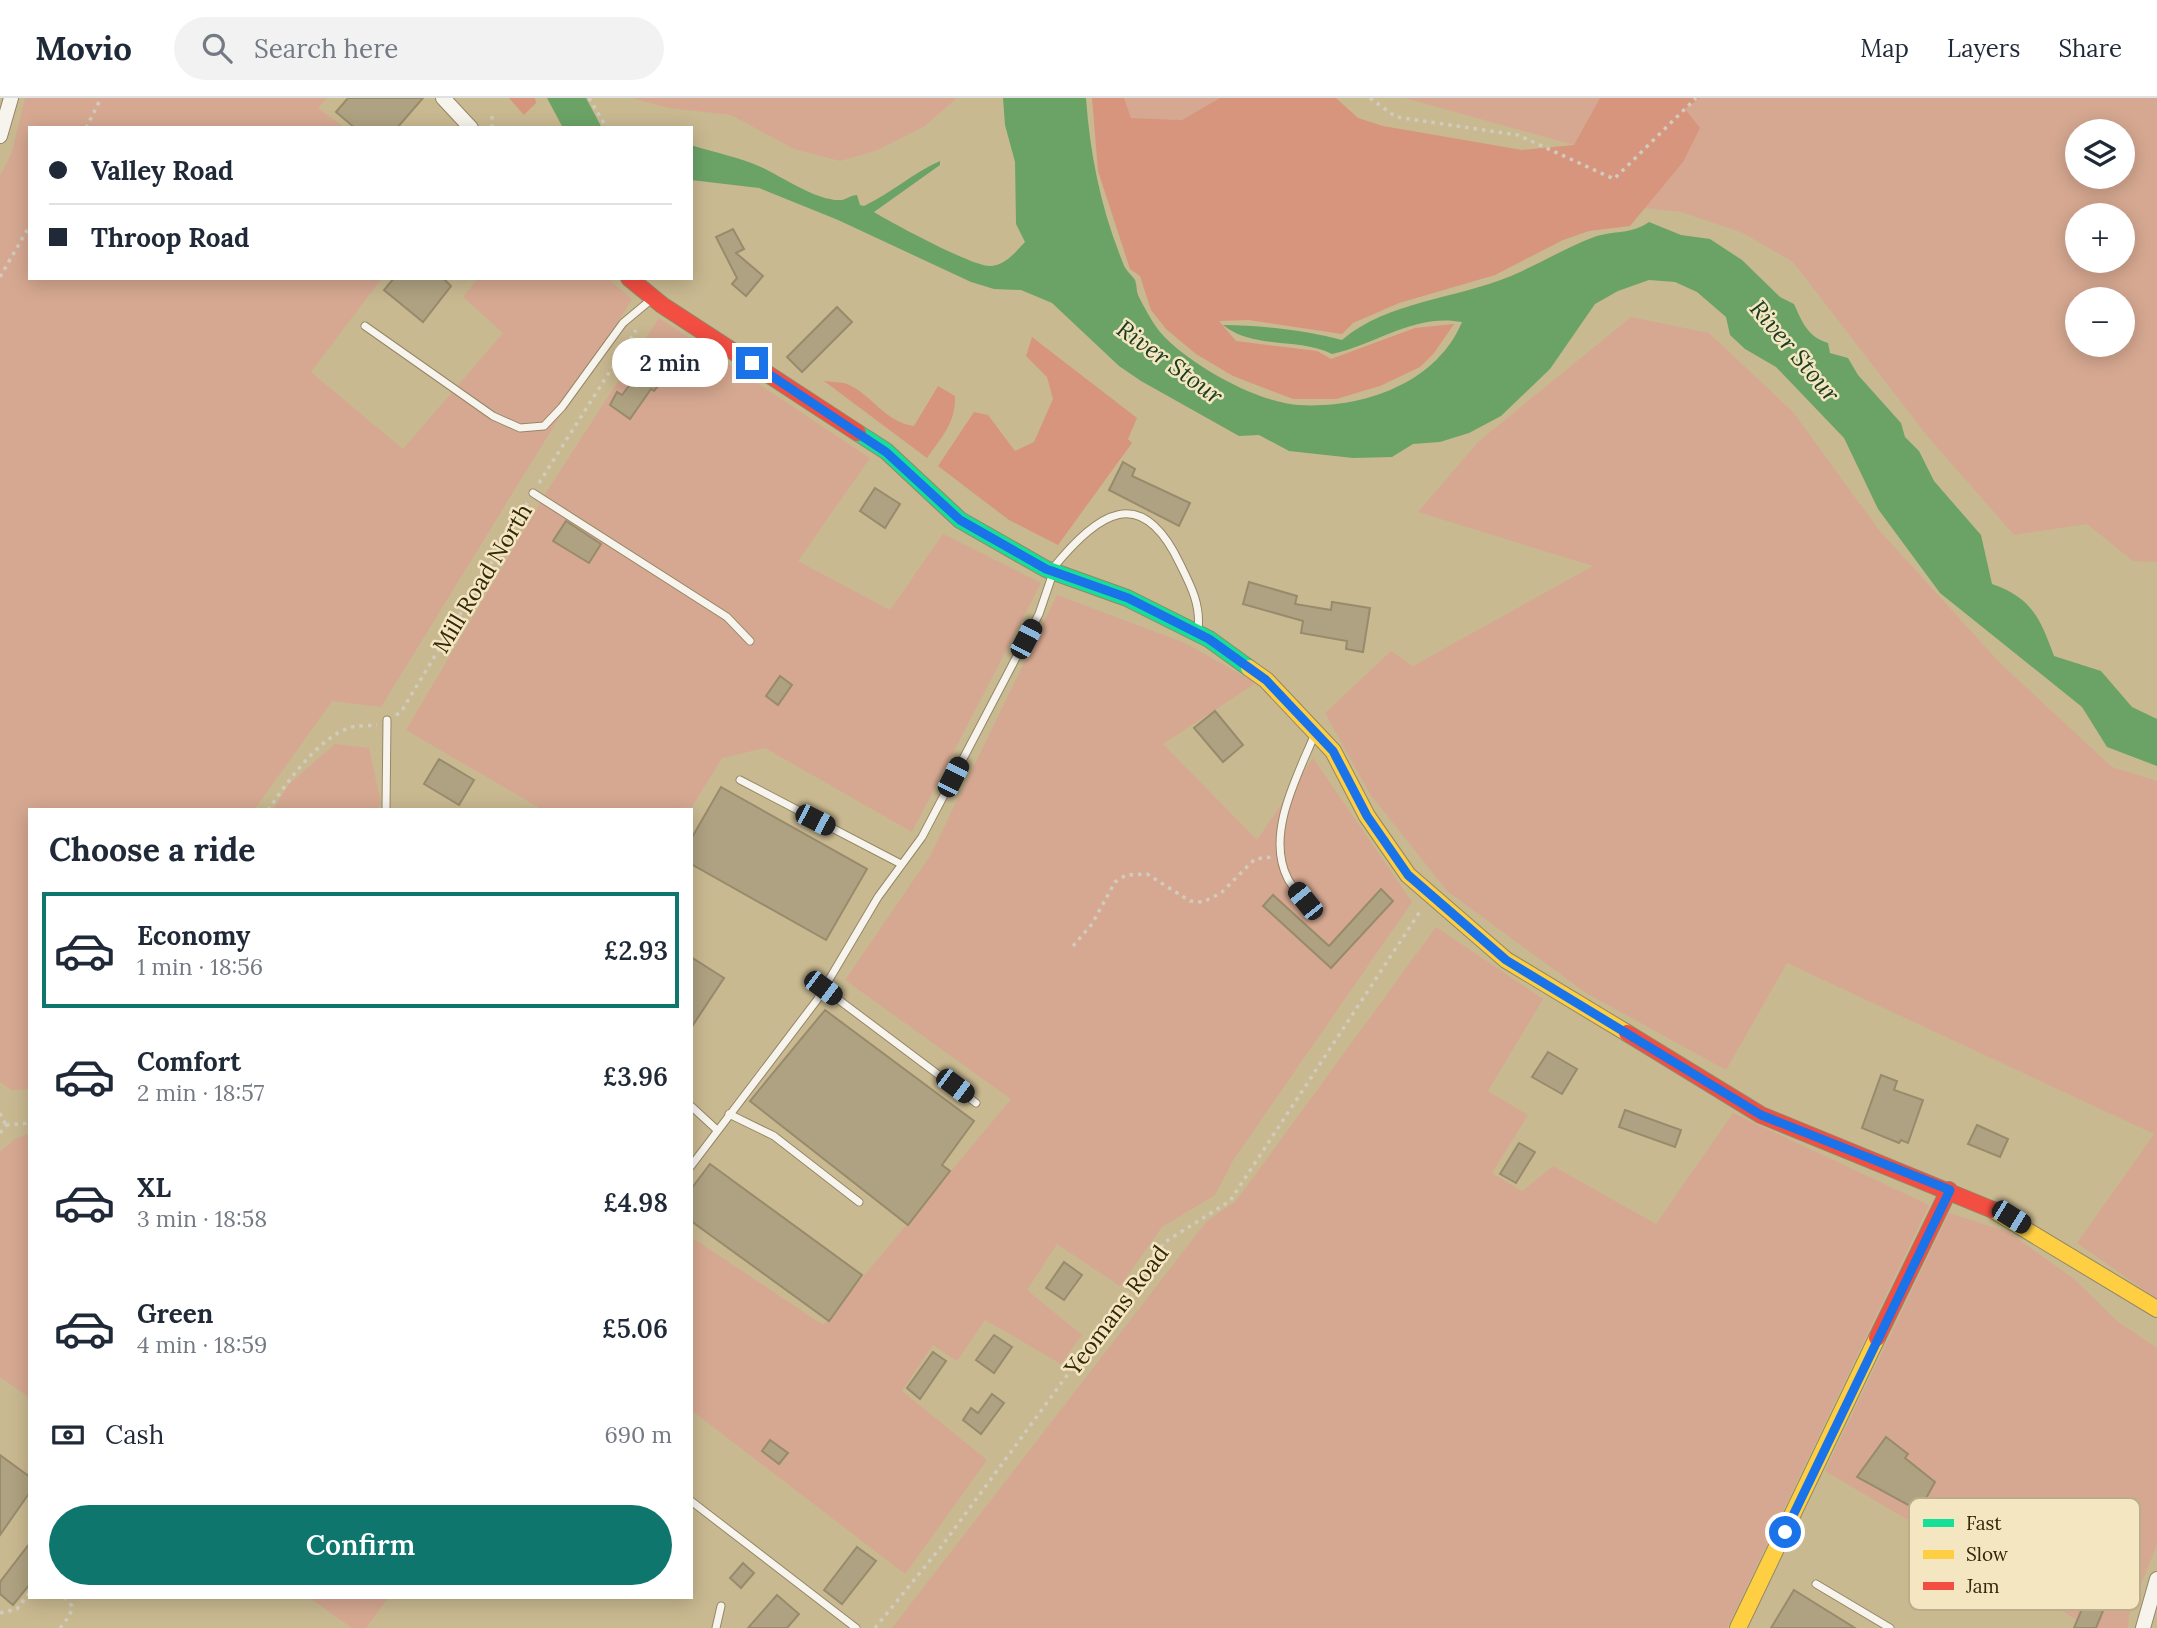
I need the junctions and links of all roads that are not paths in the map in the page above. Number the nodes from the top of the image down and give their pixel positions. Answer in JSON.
{"nodes":[{"id":1,"x":11,"y":98,"type":"edge"},
{"id":2,"x":443,"y":98,"type":"edge"},
{"id":3,"x":469,"y":126,"type":"edge"},
{"id":4,"x":0,"y":136,"type":"edge"},
{"id":5,"x":632,"y":280,"type":"edge"},
{"id":6,"x":654,"y":298,"type":"junction"},
{"id":7,"x":365,"y":326,"type":"dead end"},
{"id":8,"x":533,"y":493,"type":"road end"},
{"id":9,"x":1052,"y":572,"type":"junction"},
{"id":10,"x":1198,"y":633,"type":"junction"},
{"id":11,"x":750,"y":641,"type":"dead end"},
{"id":12,"x":387,"y":720,"type":"road end"},
{"id":13,"x":1315,"y":732,"type":"junction"},
{"id":14,"x":740,"y":780,"type":"dead end"},
{"id":15,"x":386,"y":808,"type":"edge"},
{"id":16,"x":901,"y":864,"type":"junction"},
{"id":17,"x":1305,"y":901,"type":"dead end"},
{"id":18,"x":823,"y":988,"type":"junction"},
{"id":19,"x":976,"y":1103,"type":"dead end"},
{"id":20,"x":693,"y":1109,"type":"edge"},
{"id":21,"x":729,"y":1114,"type":"junction"},
{"id":22,"x":717,"y":1130,"type":"junction"},
{"id":23,"x":693,"y":1163,"type":"edge"},
{"id":24,"x":1950,"y":1190,"type":"junction"},
{"id":25,"x":859,"y":1202,"type":"dead end"},
{"id":26,"x":2157,"y":1309,"type":"edge"},
{"id":27,"x":693,"y":1503,"type":"edge"},
{"id":28,"x":2157,"y":1579,"type":"edge"},
{"id":29,"x":1816,"y":1584,"type":"dead end"},
{"id":30,"x":721,"y":1606,"type":"dead end"},
{"id":31,"x":716,"y":1628,"type":"edge"},
{"id":32,"x":856,"y":1628,"type":"edge"},
{"id":33,"x":1738,"y":1628,"type":"edge"},
{"id":34,"x":1890,"y":1628,"type":"edge"},
{"id":35,"x":2143,"y":1628,"type":"edge"}],
"edges":[{"from":1,"to":4,"type":"street"},
{"from":2,"to":3,"type":"street"},
{"from":5,"to":6,"type":"street"},
{"from":6,"to":7,"type":"lane"},
{"from":6,"to":9,"type":"street"},
{"from":8,"to":11,"type":"lane"},
{"from":9,"to":10,"type":"street"},
{"from":9,"to":10,"type":"lane"},
{"from":9,"to":16,"type":"lane"},
{"from":10,"to":13,"type":"street"},
{"from":12,"to":15,"type":"lane"},
{"from":13,"to":17,"type":"lane"},
{"from":13,"to":24,"type":"street"},
{"from":14,"to":16,"type":"lane"},
{"from":16,"to":18,"type":"lane"},
{"from":18,"to":19,"type":"lane"},
{"from":18,"to":21,"type":"lane"},
{"from":20,"to":22,"type":"lane"},
{"from":21,"to":22,"type":"lane"},
{"from":21,"to":25,"type":"lane"},
{"from":22,"to":23,"type":"lane"},
{"from":24,"to":26,"type":"street"},
{"from":24,"to":33,"type":"street"},
{"from":27,"to":32,"type":"lane"},
{"from":28,"to":35,"type":"street"},
{"from":29,"to":34,"type":"lane"},
{"from":30,"to":31,"type":"lane"}]}
